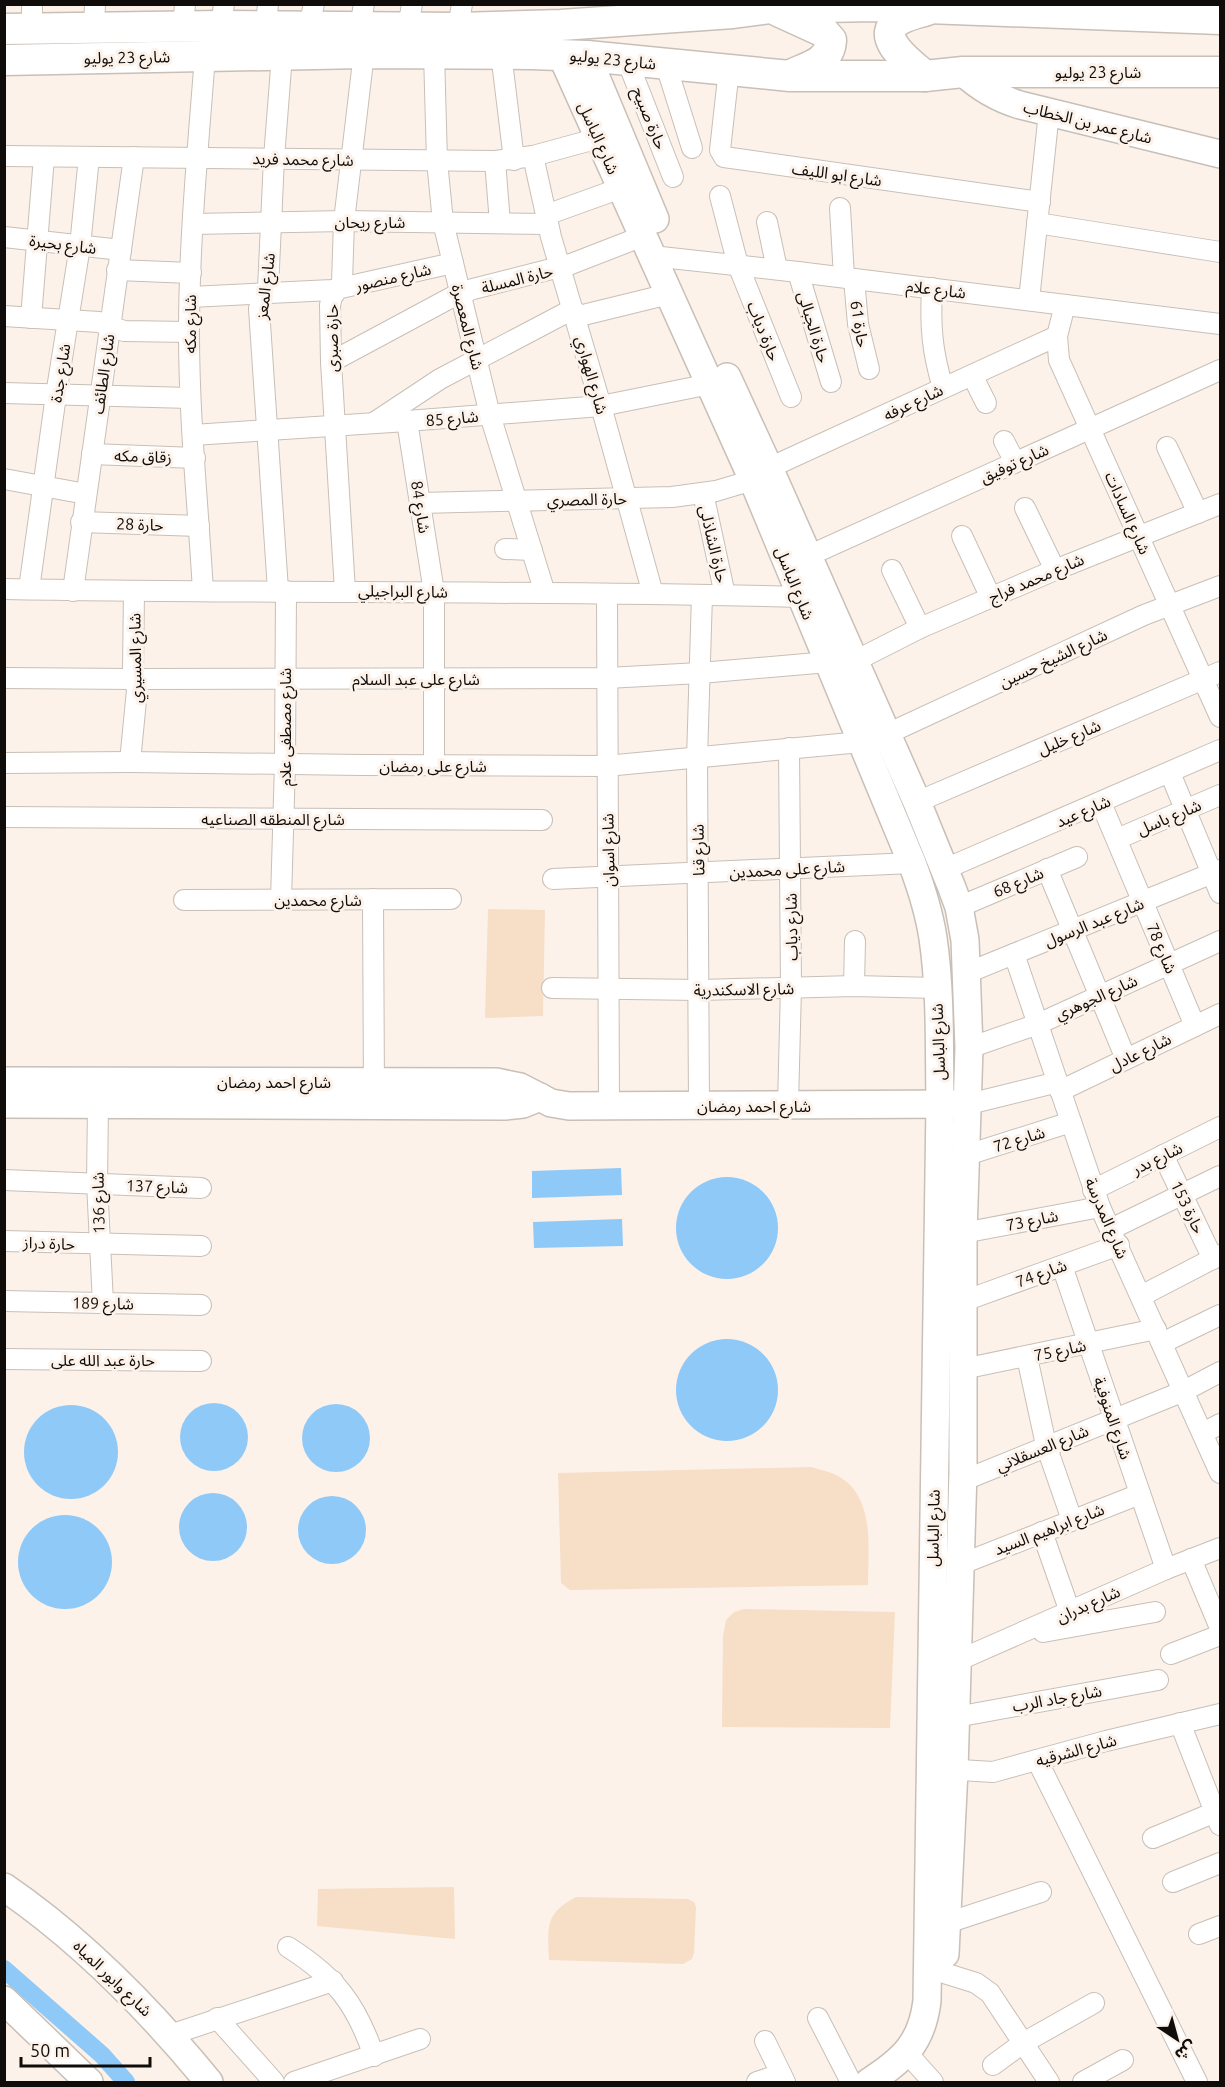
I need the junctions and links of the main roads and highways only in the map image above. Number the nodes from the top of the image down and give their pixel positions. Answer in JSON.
{"nodes":[{"id":1,"x":815,"y":5,"type":"edge"},
{"id":2,"x":875,"y":5,"type":"edge"},
{"id":3,"x":766,"y":6,"type":"edge"},
{"id":4,"x":935,"y":6,"type":"edge"},
{"id":5,"x":996,"y":8,"type":"edge"},
{"id":6,"x":1070,"y":9,"type":"edge"},
{"id":7,"x":1126,"y":10,"type":"edge"},
{"id":8,"x":223,"y":15,"type":"edge"},
{"id":9,"x":267,"y":15,"type":"edge"},
{"id":10,"x":312,"y":15,"type":"edge"},
{"id":11,"x":564,"y":15,"type":"edge"},
{"id":12,"x":94,"y":16,"type":"edge"},
{"id":13,"x":184,"y":16,"type":"edge"},
{"id":14,"x":410,"y":16,"type":"edge"},
{"id":15,"x":460,"y":16,"type":"edge"},
{"id":16,"x":1221,"y":19,"type":"edge"},
{"id":17,"x":23,"y":21,"type":"edge"},
{"id":18,"x":363,"y":28,"type":"edge"},
{"id":19,"x":574,"y":55,"type":"junction"},
{"id":20,"x":4,"y":60,"type":"edge"},
{"id":21,"x":963,"y":72,"type":"junction"},
{"id":22,"x":1221,"y":72,"type":"edge"},
{"id":23,"x":790,"y":76,"type":"junction"},
{"id":24,"x":925,"y":76,"type":"junction"},
{"id":25,"x":1221,"y":154,"type":"edge"},
{"id":26,"x":655,"y":249,"type":"junction"},
{"id":27,"x":761,"y":474,"type":"junction"},
{"id":28,"x":812,"y":593,"type":"junction"},
{"id":29,"x":4,"y":1081,"type":"edge"},
{"id":30,"x":374,"y":1093,"type":"junction"},
{"id":31,"x":4,"y":1104,"type":"edge"},
{"id":32,"x":940,"y":1104,"type":"junction"},
{"id":33,"x":969,"y":1104,"type":"junction"},
{"id":34,"x":934,"y":1471,"type":"junction"},
{"id":35,"x":962,"y":1476,"type":"junction"},
{"id":36,"x":942,"y":1769,"type":"junction"},
{"id":37,"x":4,"y":1887,"type":"edge"},
{"id":38,"x":4,"y":2000,"type":"edge"},
{"id":39,"x":914,"y":2070,"type":"edge"},
{"id":40,"x":89,"y":2082,"type":"edge"},
{"id":41,"x":209,"y":2082,"type":"edge"},
{"id":42,"x":868,"y":2082,"type":"edge"}],
"edges":[{"from":1,"to":2,"type":"main road","name":"شارع 23 يوليو"},
{"from":1,"to":3,"type":"main road","name":"شارع 23 يوليو"},
{"from":2,"to":4,"type":"main road","name":"شارع 23 يوليو"},
{"from":3,"to":11,"type":"main road","name":"شارع 23 يوليو"},
{"from":3,"to":23,"type":"main road"},
{"from":4,"to":5,"type":"main road","name":"شارع 23 يوليو"},
{"from":4,"to":24,"type":"main road"},
{"from":5,"to":6,"type":"main road","name":"شارع 23 يوليو"},
{"from":6,"to":7,"type":"main road","name":"شارع 23 يوليو"},
{"from":7,"to":16,"type":"main road","name":"شارع 23 يوليو"},
{"from":8,"to":9,"type":"main road","name":"شارع 23 يوليو"},
{"from":8,"to":13,"type":"main road","name":"شارع 23 يوليو"},
{"from":9,"to":10,"type":"main road","name":"شارع 23 يوليو"},
{"from":10,"to":18,"type":"main road","name":"شارع 23 يوليو"},
{"from":11,"to":15,"type":"main road","name":"شارع 23 يوليو"},
{"from":12,"to":13,"type":"main road","name":"شارع 23 يوليو"},
{"from":12,"to":17,"type":"main road","name":"شارع 23 يوليو"},
{"from":14,"to":15,"type":"main road","name":"شارع 23 يوليو"},
{"from":14,"to":18,"type":"main road","name":"شارع 23 يوليو"},
{"from":18,"to":19,"type":"main road","name":"شارع 23 يوليو"},
{"from":18,"to":20,"type":"main road","name":"شارع 23 يوليو"},
{"from":19,"to":23,"type":"main road","name":"شارع 23 يوليو"},
{"from":19,"to":26,"type":"main road","name":"شارع الباسل"},
{"from":19,"to":26,"type":"main road","name":"شارع الباسل"},
{"from":21,"to":22,"type":"main road","name":"شارع 23 يوليو"},
{"from":21,"to":24,"type":"main road","name":"شارع 23 يوليو"},
{"from":21,"to":25,"type":"main road","name":"شارع عمر بن الخطاب"},
{"from":23,"to":24,"type":"main road","name":"شارع 23 يوليو"},
{"from":26,"to":27,"type":"main road","name":"شارع الباسل"},
{"from":26,"to":27,"type":"main road","name":"شارع الباسل"},
{"from":27,"to":28,"type":"main road","name":"شارع الباسل"},
{"from":27,"to":28,"type":"main road","name":"شارع الباسل"},
{"from":28,"to":32,"type":"main road","name":"شارع الباسل"},
{"from":28,"to":33,"type":"main road","name":"شارع الباسل"},
{"from":29,"to":30,"type":"main road","name":"شارع احمد رمضان"},
{"from":30,"to":31,"type":"main road","name":"شارع احمد رمضان"},
{"from":30,"to":32,"type":"main road","name":"شارع احمد رمضان"},
{"from":32,"to":33,"type":"main road","name":"شارع احمد رمضان"},
{"from":32,"to":34,"type":"main road","name":"شارع الباسل"},
{"from":33,"to":35,"type":"main road","name":"شارع الباسل"},
{"from":34,"to":35,"type":"main road"},
{"from":34,"to":36,"type":"main road","name":"شارع الباسل"},
{"from":35,"to":36,"type":"main road","name":"شارع الباسل"},
{"from":36,"to":39,"type":"main road","name":"شارع الباسل"},
{"from":36,"to":39,"type":"main road","name":"شارع الباسل"},
{"from":37,"to":41,"type":"main road","name":"شارع وابور المياه"},
{"from":38,"to":40,"type":"main road"},
{"from":39,"to":42,"type":"main road","name":"شارع الباسل"}]}
